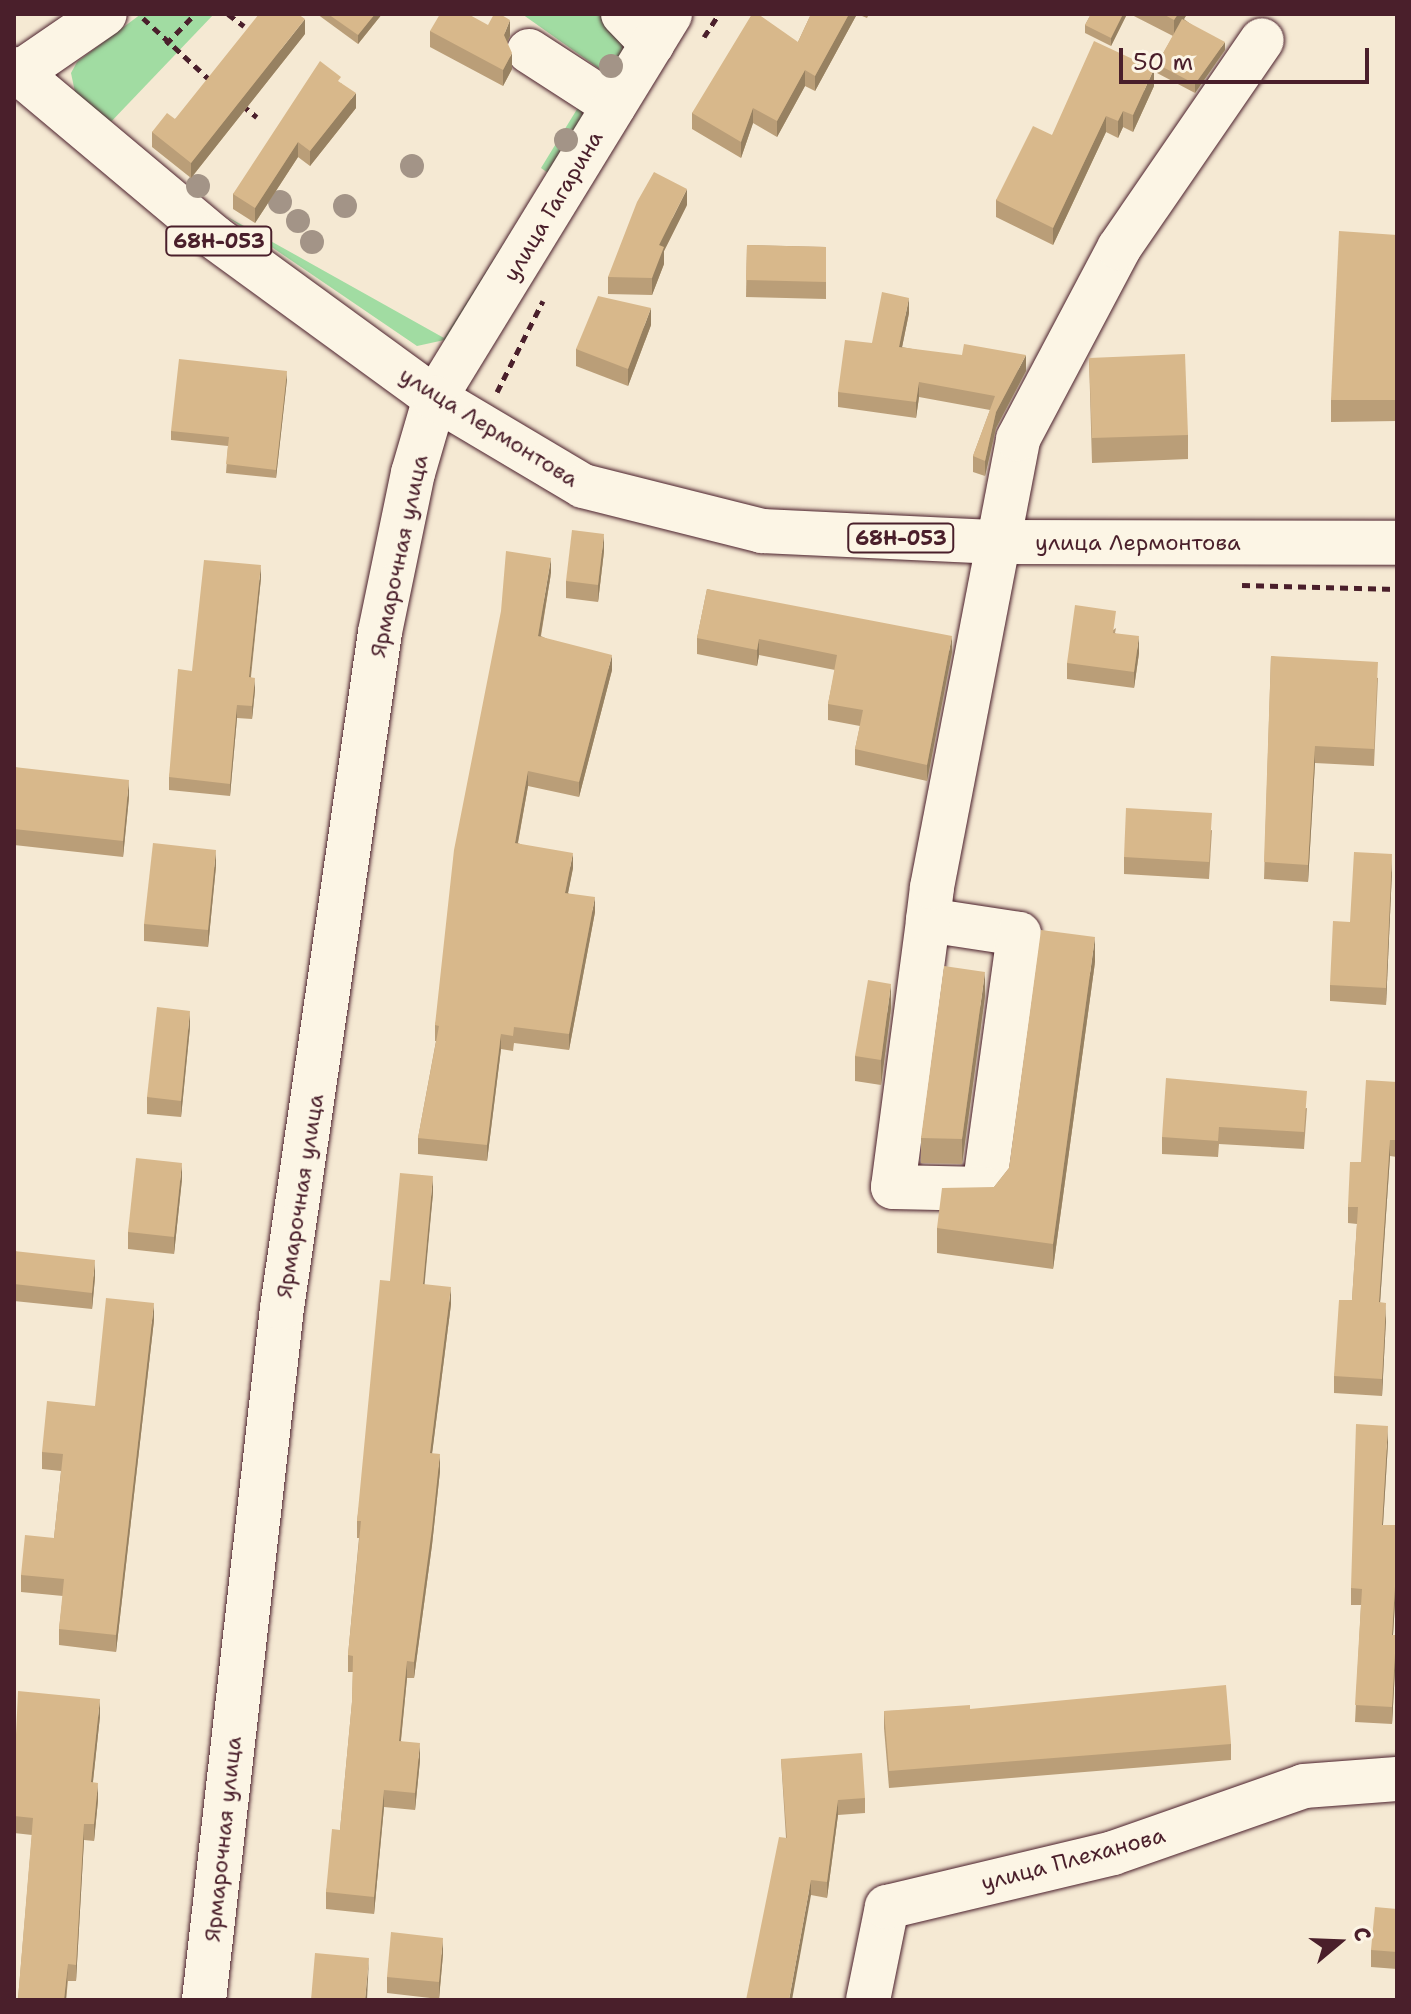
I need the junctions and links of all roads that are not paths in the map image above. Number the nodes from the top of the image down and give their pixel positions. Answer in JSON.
{"nodes":[{"id":1,"x":105,"y":14,"type":"edge"},
{"id":2,"x":648,"y":24,"type":"edge"},
{"id":3,"x":1262,"y":40,"type":"dead end"},
{"id":4,"x":529,"y":51,"type":"dead end"},
{"id":5,"x":16,"y":71,"type":"edge"},
{"id":6,"x":614,"y":106,"type":"junction"},
{"id":7,"x":435,"y":398,"type":"junction"},
{"id":8,"x":998,"y":542,"type":"junction"},
{"id":9,"x":1397,"y":543,"type":"edge"},
{"id":10,"x":928,"y":920,"type":"junction"},
{"id":11,"x":1397,"y":1779,"type":"edge"},
{"id":12,"x":204,"y":2000,"type":"edge"},
{"id":13,"x":868,"y":2000,"type":"edge"}],
"edges":[{"from":1,"to":5,"type":"street"},
{"from":2,"to":6,"type":"street","name":"улица Гагарина"},
{"from":3,"to":8,"type":"street"},
{"from":4,"to":6,"type":"street"},
{"from":5,"to":7,"type":"street","name":"улица Лермонтова","number":"68Н-053"},
{"from":6,"to":7,"type":"street","name":"улица Гагарина"},
{"from":7,"to":8,"type":"street","name":"улица Лермонтова","number":"68Н-053"},
{"from":7,"to":12,"type":"street","name":"Ярмарочная улица"},
{"from":8,"to":9,"type":"street","name":"улица Лермонтова","number":"68Н-053"},
{"from":8,"to":10,"type":"street"},
{"from":10,"to":10,"type":"street"},
{"from":11,"to":13,"type":"street","name":"улица Плеханова"}]}
